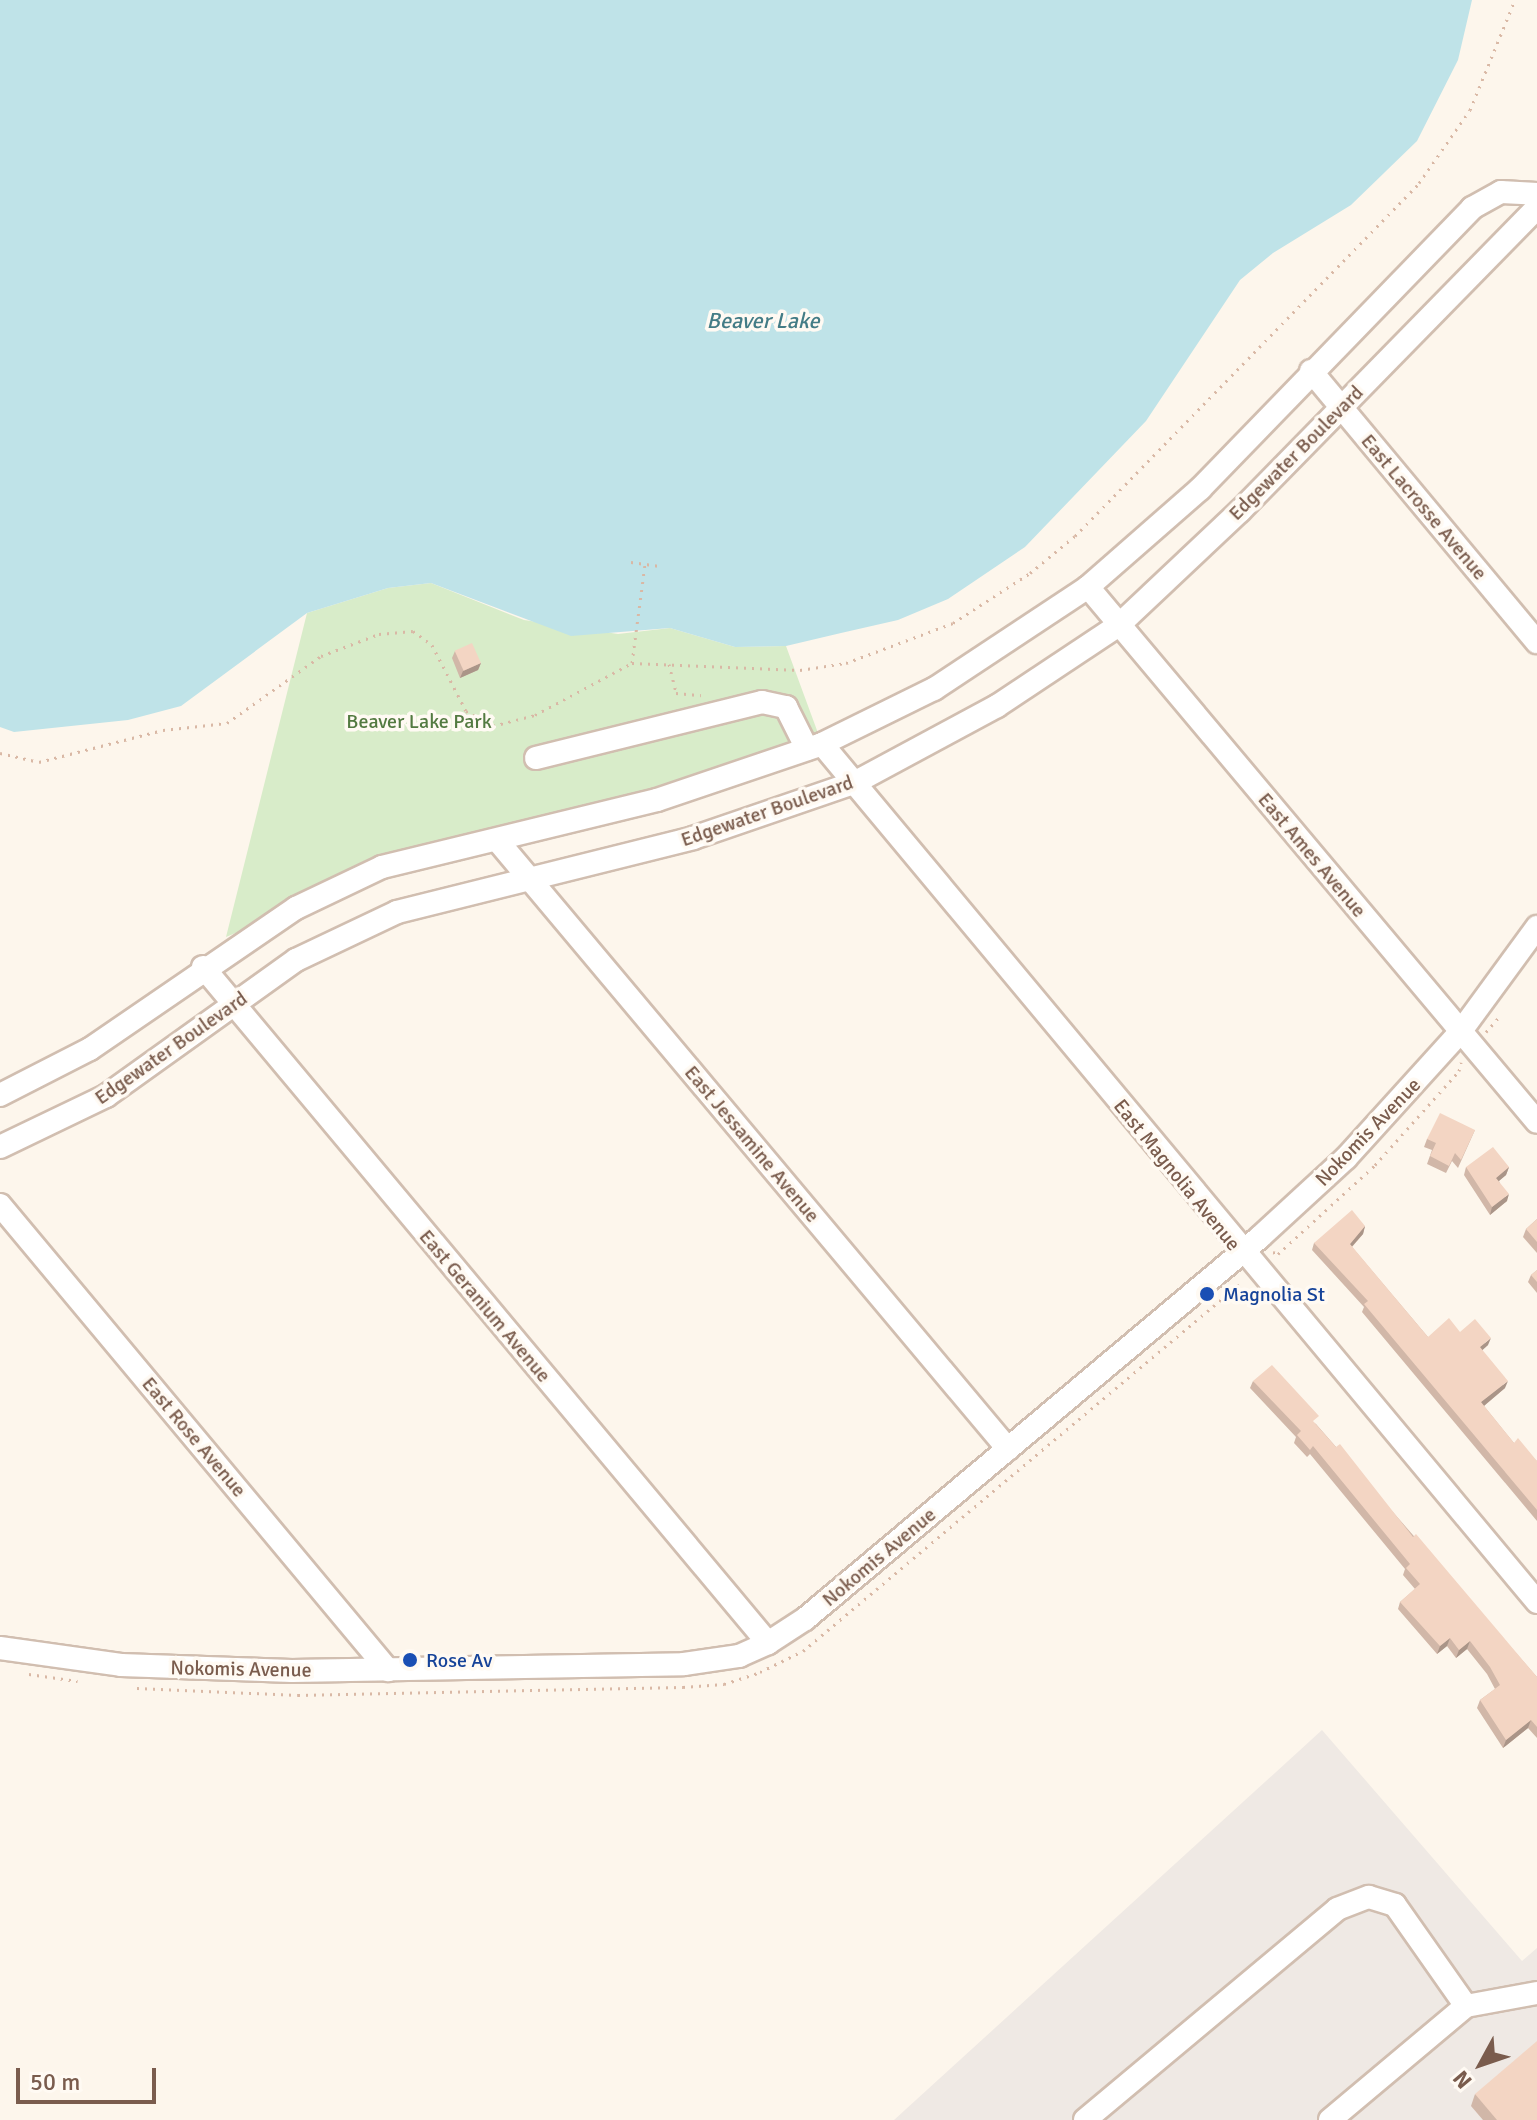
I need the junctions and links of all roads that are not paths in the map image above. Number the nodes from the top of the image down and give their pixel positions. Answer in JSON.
{"nodes":[{"id":1,"x":1537,"y":194,"type":"edge"},
{"id":2,"x":1537,"y":208,"type":"edge"},
{"id":3,"x":1311,"y":371,"type":"junction"},
{"id":4,"x":1341,"y":408,"type":"junction"},
{"id":5,"x":1088,"y":587,"type":"junction"},
{"id":6,"x":1119,"y":625,"type":"junction"},
{"id":7,"x":1537,"y":642,"type":"edge"},
{"id":8,"x":814,"y":746,"type":"junction"},
{"id":9,"x":536,"y":758,"type":"dead end"},
{"id":10,"x":854,"y":783,"type":"junction"},
{"id":11,"x":497,"y":840,"type":"junction"},
{"id":12,"x":528,"y":877,"type":"junction"},
{"id":13,"x":1537,"y":927,"type":"edge"},
{"id":14,"x":203,"y":967,"type":"junction"},
{"id":15,"x":233,"y":1005,"type":"junction"},
{"id":16,"x":1461,"y":1031,"type":"junction"},
{"id":17,"x":0,"y":1095,"type":"edge"},
{"id":18,"x":1537,"y":1122,"type":"edge"},
{"id":19,"x":0,"y":1147,"type":"edge"},
{"id":20,"x":0,"y":1205,"type":"edge"},
{"id":21,"x":1241,"y":1253,"type":"junction"},
{"id":22,"x":1008,"y":1449,"type":"junction"},
{"id":23,"x":1537,"y":1602,"type":"edge"},
{"id":24,"x":768,"y":1643,"type":"junction"},
{"id":25,"x":0,"y":1648,"type":"edge"},
{"id":26,"x":388,"y":1670,"type":"junction"},
{"id":27,"x":1537,"y":1993,"type":"edge"},
{"id":28,"x":1466,"y":2006,"type":"junction"},
{"id":29,"x":1085,"y":2120,"type":"edge"},
{"id":30,"x":1330,"y":2120,"type":"edge"}],
"edges":[{"from":1,"to":3,"type":"street"},
{"from":2,"to":4,"type":"street","name":"Edgewater Boulevard"},
{"from":3,"to":4,"type":"street","name":"East Lacrosse Avenue"},
{"from":3,"to":5,"type":"street"},
{"from":4,"to":6,"type":"street","name":"Edgewater Boulevard"},
{"from":4,"to":7,"type":"street","name":"East Lacrosse Avenue"},
{"from":5,"to":6,"type":"street","name":"East Ames Avenue"},
{"from":5,"to":8,"type":"street"},
{"from":6,"to":10,"type":"street","name":"Edgewater Boulevard"},
{"from":6,"to":16,"type":"street","name":"East Ames Avenue"},
{"from":8,"to":9,"type":"street","name":"East Magnolia Avenue"},
{"from":8,"to":10,"type":"street","name":"East Magnolia Avenue"},
{"from":8,"to":11,"type":"street"},
{"from":10,"to":12,"type":"street","name":"Edgewater Boulevard"},
{"from":10,"to":21,"type":"street","name":"East Magnolia Avenue"},
{"from":11,"to":12,"type":"street","name":"East Jessamine Avenue"},
{"from":11,"to":14,"type":"street"},
{"from":12,"to":15,"type":"street","name":"Edgewater Boulevard"},
{"from":12,"to":22,"type":"street","name":"East Jessamine Avenue"},
{"from":13,"to":16,"type":"street","name":"Nokomis Avenue"},
{"from":14,"to":15,"type":"street","name":"East Geranium Avenue"},
{"from":14,"to":17,"type":"street"},
{"from":15,"to":19,"type":"street","name":"Edgewater Boulevard"},
{"from":15,"to":24,"type":"street","name":"East Geranium Avenue"},
{"from":16,"to":18,"type":"street","name":"East Ames Avenue"},
{"from":16,"to":21,"type":"street","name":"Nokomis Avenue"},
{"from":20,"to":26,"type":"street","name":"East Rose Avenue"},
{"from":21,"to":22,"type":"street","name":"Nokomis Avenue"},
{"from":21,"to":23,"type":"street","name":"East Magnolia Avenue"},
{"from":22,"to":24,"type":"street","name":"Nokomis Avenue"},
{"from":24,"to":26,"type":"street","name":"Nokomis Avenue"},
{"from":25,"to":26,"type":"street","name":"Nokomis Avenue"},
{"from":27,"to":28,"type":"street"},
{"from":28,"to":29,"type":"street"},
{"from":28,"to":30,"type":"street"}]}
